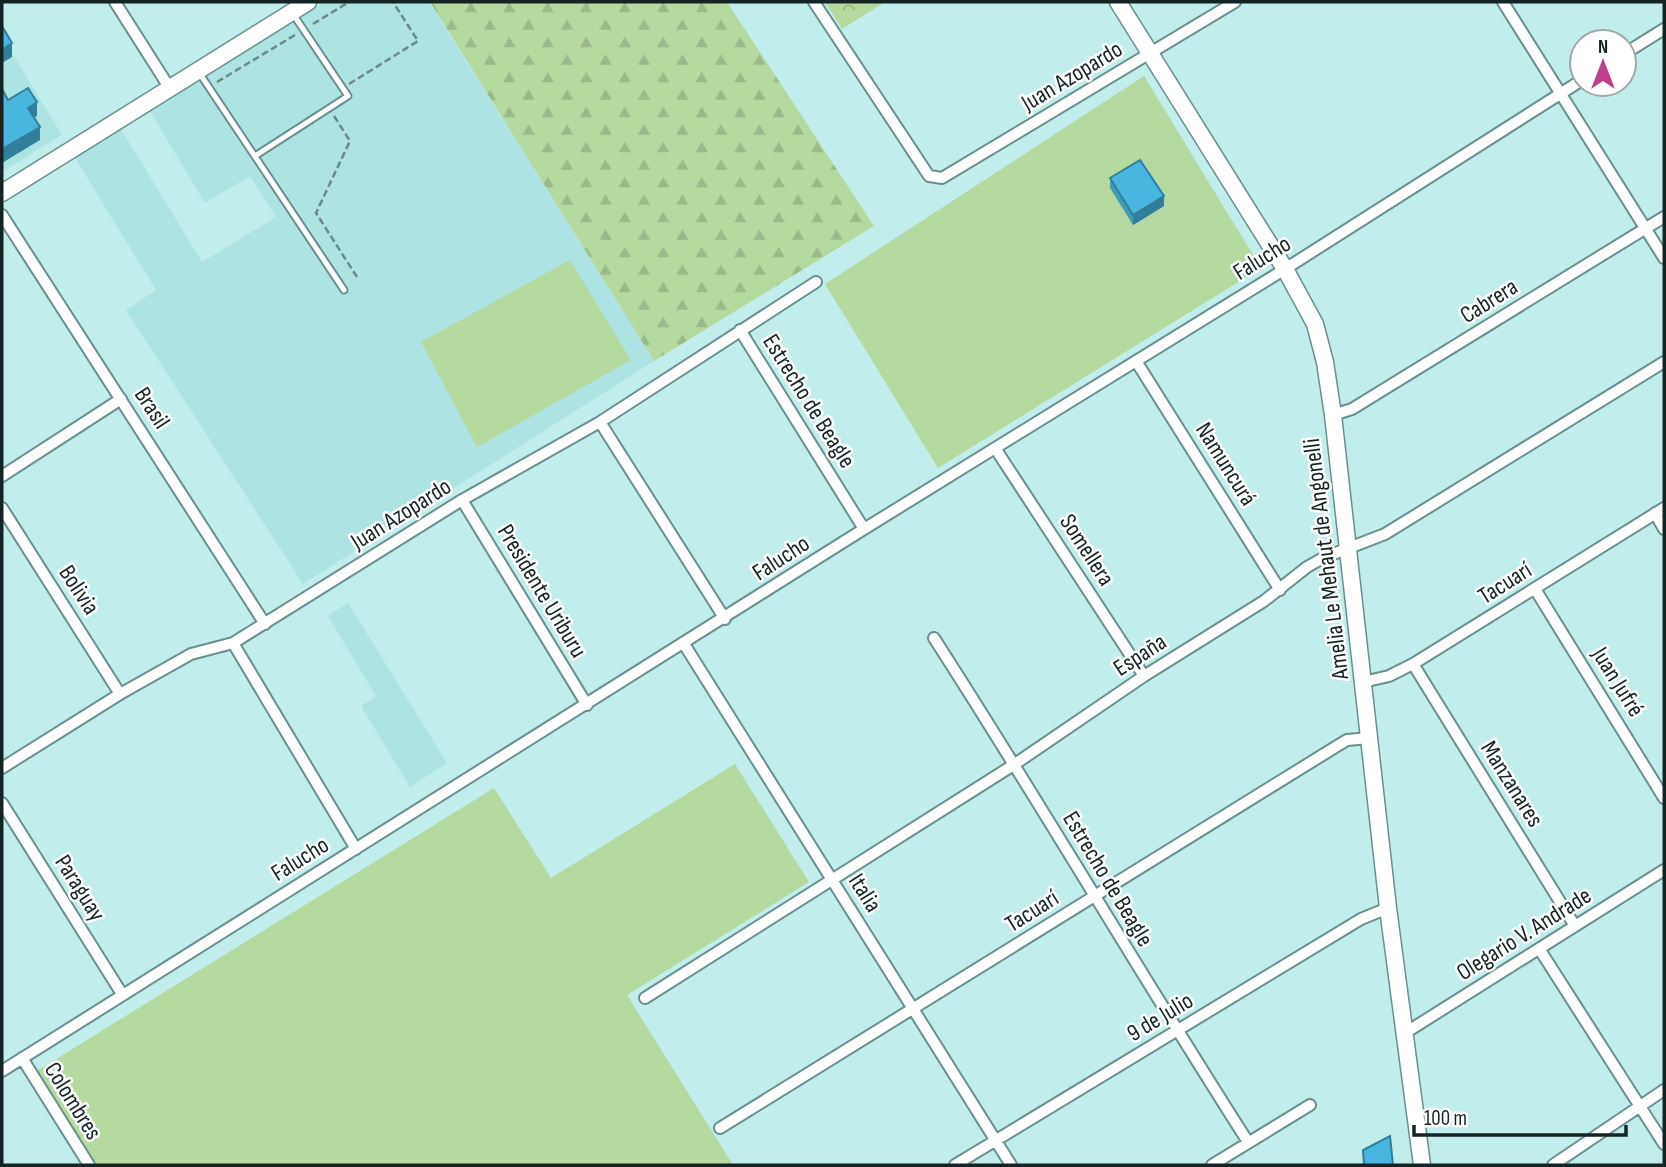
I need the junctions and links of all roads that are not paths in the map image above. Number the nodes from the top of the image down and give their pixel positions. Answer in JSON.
{"nodes":[{"id":1,"x":115,"y":2,"type":"edge"},
{"id":2,"x":308,"y":2,"type":"edge"},
{"id":3,"x":814,"y":2,"type":"edge"},
{"id":4,"x":1118,"y":2,"type":"edge"},
{"id":5,"x":1236,"y":2,"type":"edge"},
{"id":6,"x":1503,"y":2,"type":"edge"},
{"id":7,"x":292,"y":12,"type":"junction"},
{"id":8,"x":1664,"y":29,"type":"edge"},
{"id":9,"x":1638,"y":45,"type":"edge"},
{"id":10,"x":1151,"y":54,"type":"junction"},
{"id":11,"x":198,"y":71,"type":"junction"},
{"id":12,"x":169,"y":87,"type":"junction"},
{"id":13,"x":1568,"y":89,"type":"edge"},
{"id":14,"x":1562,"y":93,"type":"junction"},
{"id":15,"x":255,"y":156,"type":"junction"},
{"id":16,"x":2,"y":193,"type":"edge"},
{"id":17,"x":2,"y":215,"type":"edge"},
{"id":18,"x":1664,"y":217,"type":"edge"},
{"id":19,"x":1646,"y":229,"type":"junction"},
{"id":20,"x":1664,"y":258,"type":"edge"},
{"id":21,"x":1285,"y":269,"type":"junction"},
{"id":22,"x":816,"y":282,"type":"dead end"},
{"id":23,"x":344,"y":290,"type":"dead end"},
{"id":24,"x":740,"y":330,"type":"junction"},
{"id":25,"x":1136,"y":361,"type":"junction"},
{"id":26,"x":1664,"y":362,"type":"edge"},
{"id":27,"x":121,"y":399,"type":"junction"},
{"id":28,"x":1333,"y":415,"type":"junction"},
{"id":29,"x":600,"y":422,"type":"junction"},
{"id":30,"x":995,"y":448,"type":"junction"},
{"id":31,"x":2,"y":477,"type":"edge"},
{"id":32,"x":462,"y":500,"type":"junction"},
{"id":33,"x":2,"y":508,"type":"edge"},
{"id":34,"x":1660,"y":510,"type":"edge"},
{"id":35,"x":864,"y":529,"type":"junction"},
{"id":36,"x":1664,"y":529,"type":"edge"},
{"id":37,"x":1348,"y":550,"type":"junction"},
{"id":38,"x":1535,"y":589,"type":"junction"},
{"id":39,"x":1280,"y":590,"type":"junction"},
{"id":40,"x":724,"y":619,"type":"junction"},
{"id":41,"x":265,"y":624,"type":"junction"},
{"id":42,"x":934,"y":638,"type":"dead end"},
{"id":43,"x":233,"y":643,"type":"junction"},
{"id":44,"x":684,"y":643,"type":"junction"},
{"id":45,"x":1413,"y":664,"type":"junction"},
{"id":46,"x":1144,"y":676,"type":"junction"},
{"id":47,"x":1363,"y":682,"type":"junction"},
{"id":48,"x":120,"y":694,"type":"junction"},
{"id":49,"x":587,"y":705,"type":"junction"},
{"id":50,"x":1369,"y":738,"type":"junction"},
{"id":51,"x":1015,"y":764,"type":"junction"},
{"id":52,"x":2,"y":768,"type":"edge"},
{"id":53,"x":1664,"y":798,"type":"edge"},
{"id":54,"x":2,"y":803,"type":"edge"},
{"id":55,"x":356,"y":849,"type":"junction"},
{"id":56,"x":1664,"y":870,"type":"edge"},
{"id":57,"x":831,"y":880,"type":"junction"},
{"id":58,"x":1094,"y":897,"type":"junction"},
{"id":59,"x":1388,"y":908,"type":"junction"},
{"id":60,"x":1575,"y":926,"type":"junction"},
{"id":61,"x":1540,"y":950,"type":"junction"},
{"id":62,"x":122,"y":994,"type":"junction"},
{"id":63,"x":645,"y":998,"type":"dead end"},
{"id":64,"x":914,"y":1010,"type":"junction"},
{"id":65,"x":1177,"y":1032,"type":"junction"},
{"id":66,"x":1405,"y":1033,"type":"junction"},
{"id":67,"x":22,"y":1058,"type":"junction"},
{"id":68,"x":2,"y":1071,"type":"edge"},
{"id":69,"x":1664,"y":1090,"type":"edge"},
{"id":70,"x":1310,"y":1105,"type":"dead end"},
{"id":71,"x":1639,"y":1107,"type":"junction"},
{"id":72,"x":720,"y":1128,"type":"dead end"},
{"id":73,"x":995,"y":1141,"type":"junction"},
{"id":74,"x":1248,"y":1142,"type":"junction"},
{"id":75,"x":1664,"y":1144,"type":"edge"},
{"id":76,"x":89,"y":1165,"type":"edge"},
{"id":77,"x":955,"y":1165,"type":"edge"},
{"id":78,"x":1011,"y":1165,"type":"edge"},
{"id":79,"x":1212,"y":1165,"type":"edge"},
{"id":80,"x":1422,"y":1165,"type":"edge"},
{"id":81,"x":1553,"y":1165,"type":"edge"}],
"edges":[{"from":1,"to":12,"type":"street"},
{"from":2,"to":7,"type":"street"},
{"from":3,"to":10,"type":"street","name":"Juan Azopardo"},
{"from":4,"to":10,"type":"street","name":"Amelia Le Mehaut de Angonelli"},
{"from":5,"to":10,"type":"street","name":"Juan Azopardo"},
{"from":6,"to":14,"type":"street"},
{"from":7,"to":11,"type":"street"},
{"from":7,"to":15,"type":"lane"},
{"from":8,"to":9,"type":"street"},
{"from":10,"to":21,"type":"street","name":"Amelia Le Mehaut de Angonelli"},
{"from":11,"to":12,"type":"street"},
{"from":11,"to":15,"type":"lane"},
{"from":12,"to":16,"type":"street"},
{"from":13,"to":14,"type":"street","name":"Falucho"},
{"from":14,"to":19,"type":"street"},
{"from":14,"to":21,"type":"street","name":"Falucho"},
{"from":15,"to":23,"type":"lane"},
{"from":17,"to":27,"type":"street","name":"Brasil"},
{"from":18,"to":19,"type":"street","name":"Cabrera"},
{"from":19,"to":20,"type":"street"},
{"from":19,"to":28,"type":"street","name":"Cabrera"},
{"from":21,"to":25,"type":"street","name":"Falucho"},
{"from":21,"to":28,"type":"street","name":"Amelia Le Mehaut de Angonelli"},
{"from":22,"to":24,"type":"street","name":"Juan Azopardo"},
{"from":24,"to":29,"type":"street","name":"Juan Azopardo"},
{"from":24,"to":35,"type":"street","name":"Estrecho de Beagle"},
{"from":25,"to":30,"type":"street","name":"Falucho"},
{"from":25,"to":39,"type":"street","name":"Namuncurá"},
{"from":26,"to":37,"type":"street","name":"España"},
{"from":27,"to":31,"type":"street"},
{"from":27,"to":41,"type":"street","name":"Brasil"},
{"from":28,"to":37,"type":"street","name":"Amelia Le Mehaut de Angonelli"},
{"from":29,"to":32,"type":"street","name":"Juan Azopardo"},
{"from":29,"to":40,"type":"street"},
{"from":30,"to":35,"type":"street","name":"Falucho"},
{"from":30,"to":46,"type":"street","name":"Somellera"},
{"from":32,"to":41,"type":"street","name":"Juan Azopardo"},
{"from":32,"to":49,"type":"street","name":"Presidente Uriburu"},
{"from":33,"to":48,"type":"street","name":"Bolivia"},
{"from":34,"to":36,"type":"street"},
{"from":34,"to":38,"type":"street","name":"Tacuarí"},
{"from":35,"to":40,"type":"street","name":"Falucho"},
{"from":37,"to":39,"type":"street","name":"España"},
{"from":37,"to":47,"type":"street","name":"Amelia Le Mehaut de Angonelli"},
{"from":38,"to":45,"type":"street","name":"Tacuarí"},
{"from":38,"to":53,"type":"street","name":"Juan Jufré"},
{"from":39,"to":46,"type":"street","name":"España"},
{"from":40,"to":44,"type":"street","name":"Falucho"},
{"from":41,"to":43,"type":"street","name":"Juan Azopardo"},
{"from":42,"to":51,"type":"street","name":"Estrecho de Beagle"},
{"from":43,"to":48,"type":"street","name":"Juan Azopardo"},
{"from":43,"to":55,"type":"street"},
{"from":44,"to":49,"type":"street","name":"Falucho"},
{"from":44,"to":57,"type":"street","name":"Italia"},
{"from":45,"to":47,"type":"street","name":"Tacuarí"},
{"from":45,"to":60,"type":"street","name":"Manzanares"},
{"from":46,"to":51,"type":"street","name":"España"},
{"from":47,"to":50,"type":"street","name":"Amelia Le Mehaut de Angonelli"},
{"from":48,"to":52,"type":"street","name":"Juan Azopardo"},
{"from":49,"to":55,"type":"street","name":"Falucho"},
{"from":50,"to":58,"type":"street","name":"Tacuarí"},
{"from":50,"to":59,"type":"street","name":"Amelia Le Mehaut de Angonelli"},
{"from":51,"to":57,"type":"street","name":"España"},
{"from":51,"to":58,"type":"street","name":"Estrecho de Beagle"},
{"from":54,"to":62,"type":"street","name":"Paraguay"},
{"from":55,"to":62,"type":"street","name":"Falucho"},
{"from":56,"to":60,"type":"street","name":"Olegario V. Andrade"},
{"from":57,"to":63,"type":"street","name":"España"},
{"from":57,"to":64,"type":"street","name":"Italia"},
{"from":58,"to":64,"type":"street","name":"Tacuarí"},
{"from":58,"to":65,"type":"street","name":"Estrecho de Beagle"},
{"from":59,"to":65,"type":"street","name":"9 de Julio"},
{"from":59,"to":66,"type":"street","name":"Amelia Le Mehaut de Angonelli"},
{"from":60,"to":61,"type":"street","name":"Olegario V. Andrade"},
{"from":61,"to":66,"type":"street","name":"Olegario V. Andrade"},
{"from":61,"to":71,"type":"street"},
{"from":62,"to":67,"type":"street","name":"Falucho"},
{"from":64,"to":72,"type":"street","name":"Tacuarí"},
{"from":64,"to":73,"type":"street","name":"Italia"},
{"from":65,"to":73,"type":"street","name":"9 de Julio"},
{"from":65,"to":74,"type":"street","name":"Estrecho de Beagle"},
{"from":66,"to":80,"type":"street","name":"Amelia Le Mehaut de Angonelli"},
{"from":67,"to":68,"type":"street","name":"Falucho"},
{"from":67,"to":76,"type":"street","name":"Colombres"},
{"from":69,"to":71,"type":"street"},
{"from":70,"to":74,"type":"street"},
{"from":71,"to":75,"type":"street"},
{"from":71,"to":81,"type":"street"},
{"from":73,"to":77,"type":"street","name":"9 de Julio"},
{"from":73,"to":78,"type":"street","name":"Italia"},
{"from":74,"to":79,"type":"street"}]}
